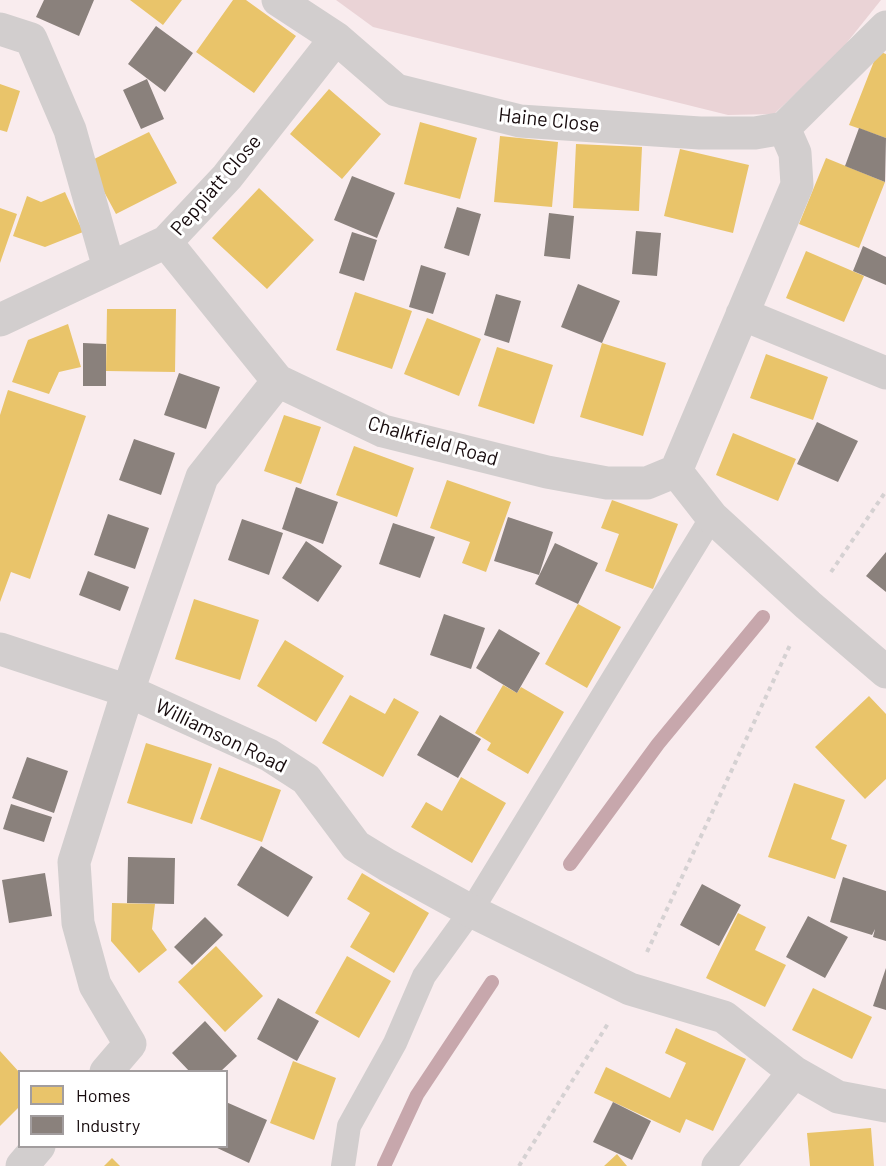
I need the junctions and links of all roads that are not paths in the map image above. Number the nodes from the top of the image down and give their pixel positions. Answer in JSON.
{"nodes":[{"id":1,"x":278,"y":0,"type":"edge"},
{"id":2,"x":886,"y":27,"type":"edge"},
{"id":3,"x":0,"y":29,"type":"edge"},
{"id":4,"x":336,"y":38,"type":"junction"},
{"id":5,"x":784,"y":128,"type":"junction"},
{"id":6,"x":166,"y":242,"type":"junction"},
{"id":7,"x":109,"y":268,"type":"junction"},
{"id":8,"x":742,"y":314,"type":"junction"},
{"id":9,"x":0,"y":320,"type":"edge"},
{"id":10,"x":886,"y":373,"type":"edge"},
{"id":11,"x":278,"y":381,"type":"junction"},
{"id":12,"x":676,"y":471,"type":"junction"},
{"id":13,"x":712,"y":517,"type":"junction"},
{"id":14,"x":0,"y":649,"type":"edge"},
{"id":15,"x":886,"y":672,"type":"edge"},
{"id":16,"x":128,"y":691,"type":"junction"},
{"id":17,"x":471,"y":911,"type":"junction"},
{"id":18,"x":107,"y":1070,"type":"edge"},
{"id":19,"x":794,"y":1072,"type":"junction"},
{"id":20,"x":886,"y":1106,"type":"edge"},
{"id":21,"x":37,"y":1148,"type":"edge"},
{"id":22,"x":22,"y":1166,"type":"edge"},
{"id":23,"x":343,"y":1166,"type":"edge"},
{"id":24,"x":718,"y":1166,"type":"edge"}],
"edges":[{"from":1,"to":4,"type":"street"},
{"from":2,"to":5,"type":"street"},
{"from":3,"to":7,"type":"street"},
{"from":4,"to":5,"type":"street","name":"Haine Close"},
{"from":4,"to":6,"type":"street","name":"Peppiatt Close"},
{"from":5,"to":8,"type":"street"},
{"from":6,"to":7,"type":"street","name":"Peppiatt Close"},
{"from":6,"to":11,"type":"street","name":"Chalkfield Road"},
{"from":7,"to":9,"type":"street","name":"Peppiatt Close"},
{"from":8,"to":10,"type":"street"},
{"from":8,"to":12,"type":"street"},
{"from":11,"to":12,"type":"street","name":"Chalkfield Road"},
{"from":11,"to":16,"type":"street"},
{"from":12,"to":13,"type":"street"},
{"from":13,"to":15,"type":"street"},
{"from":13,"to":17,"type":"lane"},
{"from":14,"to":16,"type":"street","name":"Williamson Road"},
{"from":16,"to":17,"type":"street","name":"Williamson Road"},
{"from":16,"to":18,"type":"street"},
{"from":17,"to":19,"type":"street","name":"Williamson Road"},
{"from":17,"to":23,"type":"lane"},
{"from":19,"to":20,"type":"street","name":"Williamson Road"},
{"from":19,"to":24,"type":"street"},
{"from":21,"to":22,"type":"street"}]}
